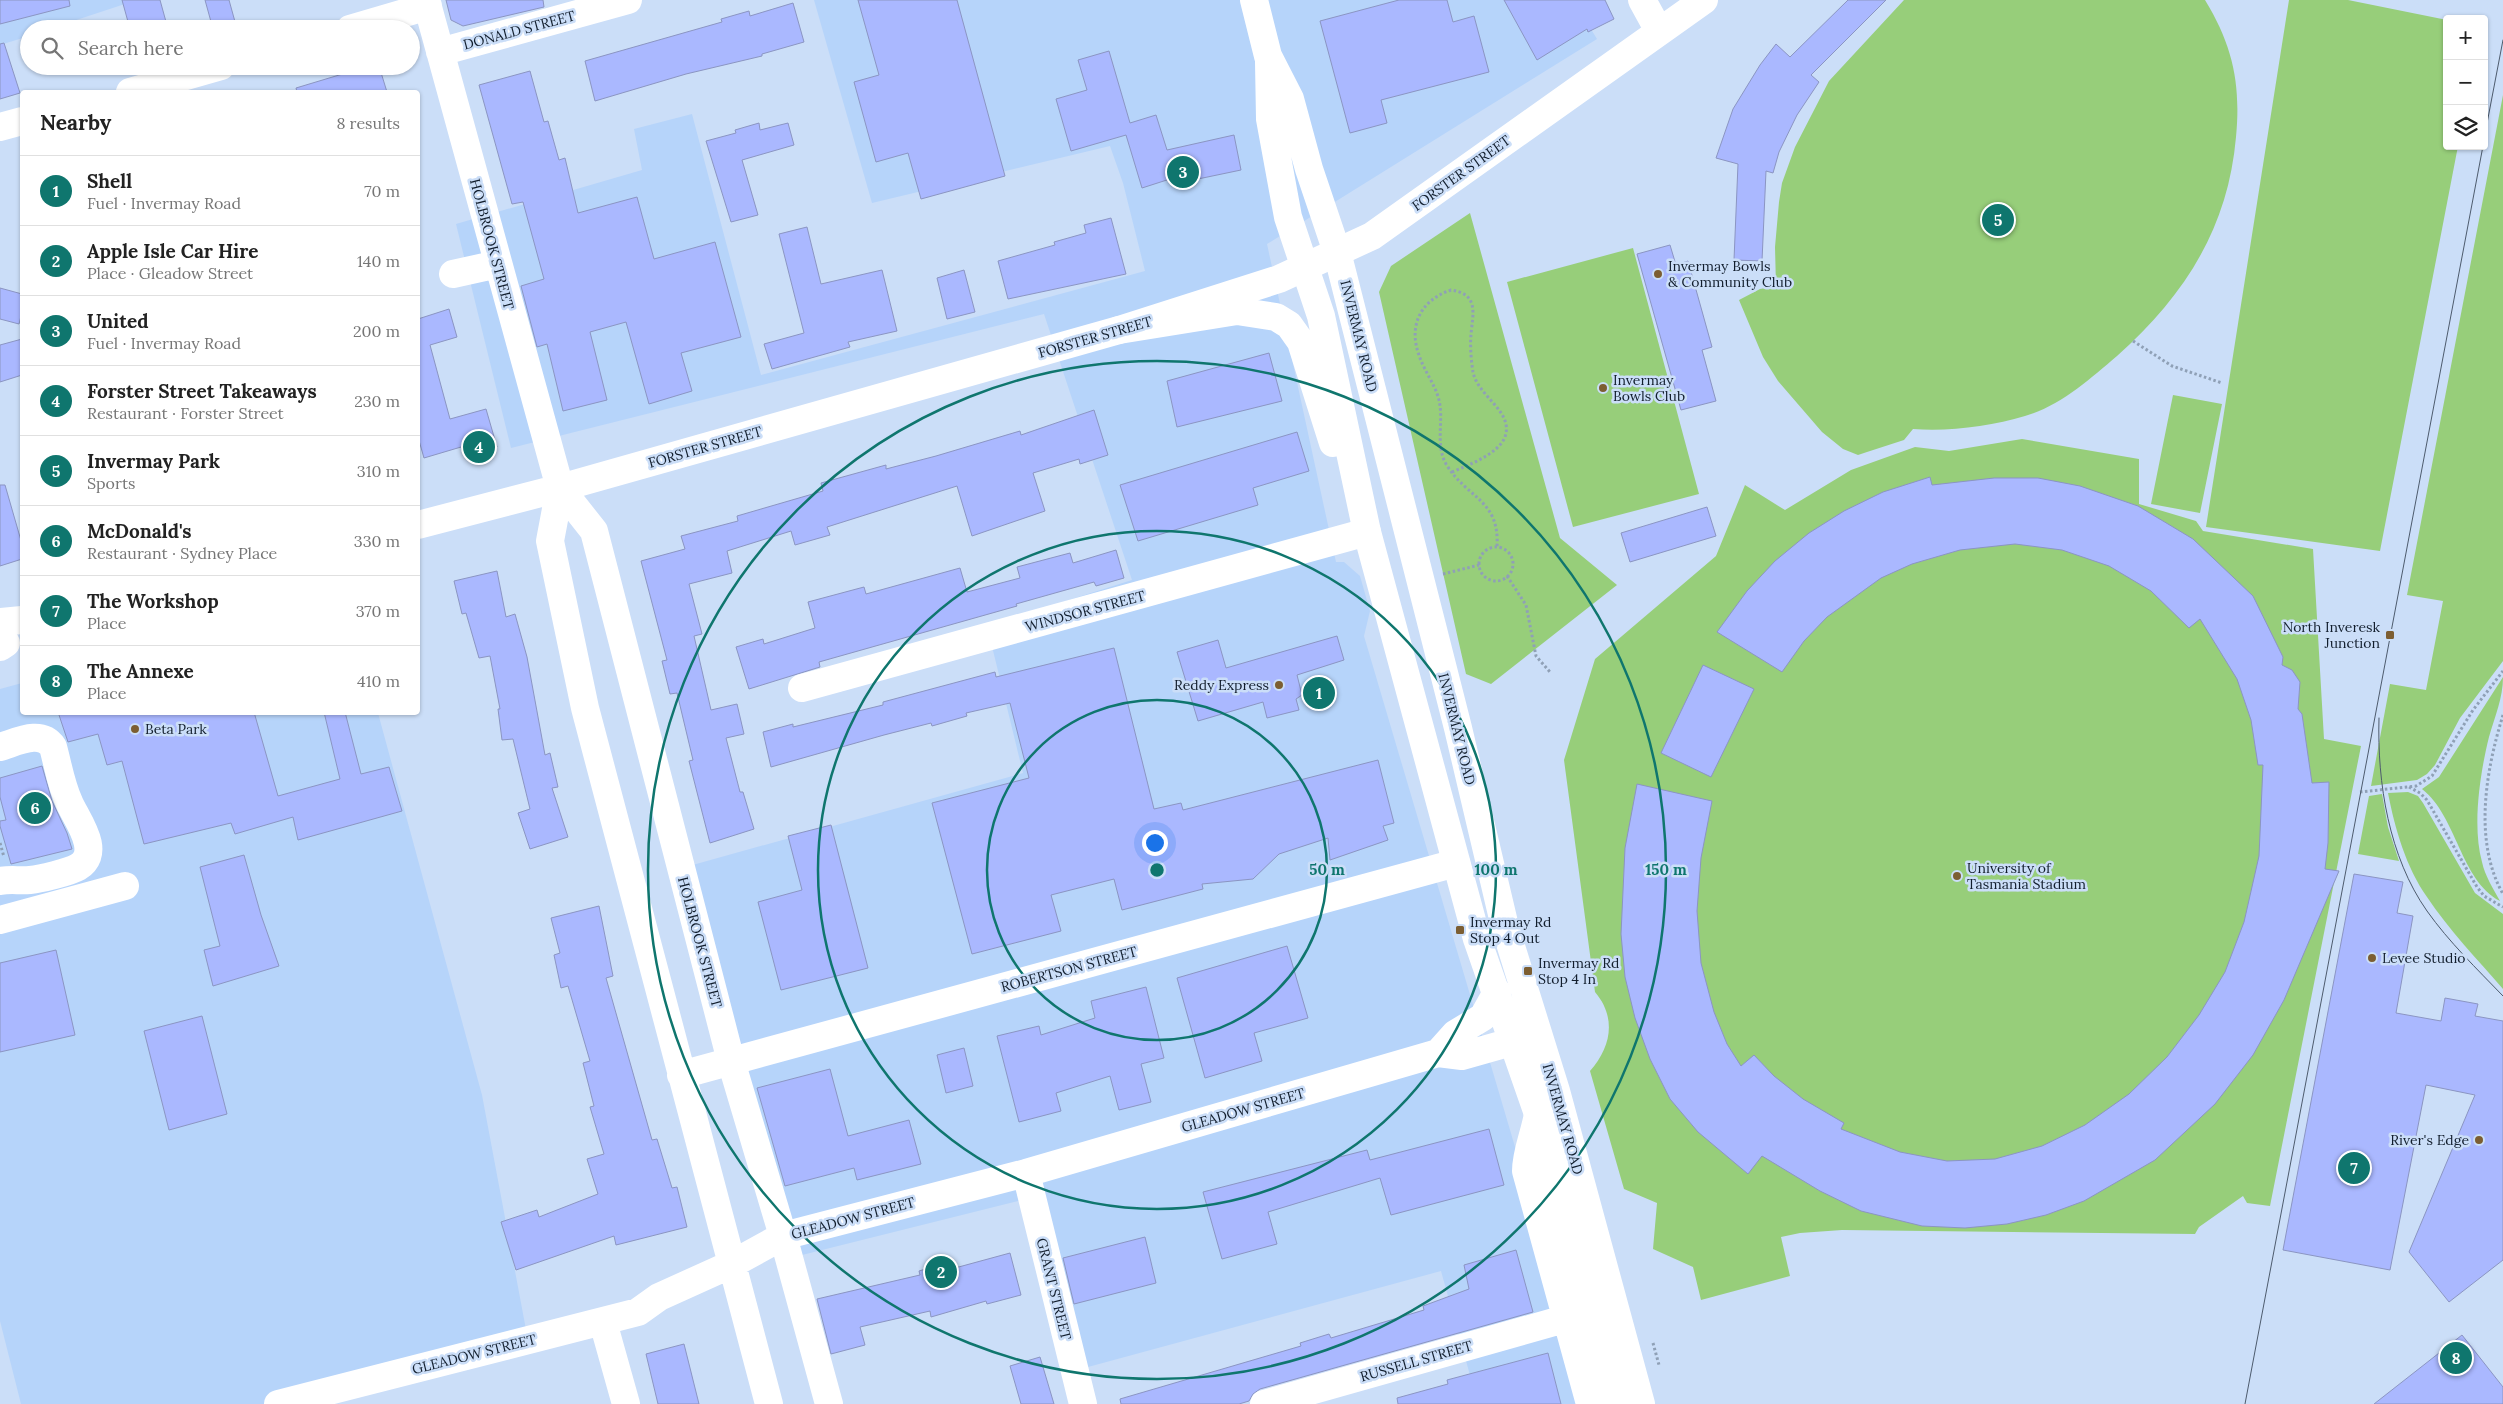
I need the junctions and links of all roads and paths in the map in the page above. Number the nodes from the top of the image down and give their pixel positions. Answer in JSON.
{"nodes":[{"id":1,"x":628,"y":0,"type":"edge"},
{"id":2,"x":1254,"y":0,"type":"edge"},
{"id":3,"x":1642,"y":0,"type":"edge"},
{"id":4,"x":1704,"y":0,"type":"edge"},
{"id":5,"x":427,"y":3,"type":"edge"},
{"id":6,"x":377,"y":20,"type":"edge"},
{"id":7,"x":1659,"y":31,"type":"junction"},
{"id":8,"x":440,"y":52,"type":"junction"},
{"id":9,"x":1268,"y":56,"type":"junction"},
{"id":10,"x":190,"y":75,"type":"edge"},
{"id":11,"x":137,"y":90,"type":"edge"},
{"id":12,"x":20,"y":122,"type":"edge"},
{"id":13,"x":0,"y":127,"type":"edge"},
{"id":14,"x":1337,"y":252,"type":"junction"},
{"id":15,"x":498,"y":264,"type":"junction"},
{"id":16,"x":1305,"y":267,"type":"junction"},
{"id":17,"x":453,"y":274,"type":"dead end"},
{"id":18,"x":1119,"y":330,"type":"junction"},
{"id":19,"x":2133,"y":341,"type":"dead end"},
{"id":20,"x":2222,"y":383,"type":"dead end"},
{"id":21,"x":1452,"y":472,"type":"junction"},
{"id":22,"x":560,"y":488,"type":"junction"},
{"id":23,"x":1364,"y":519,"type":"junction"},
{"id":24,"x":420,"y":524,"type":"edge"},
{"id":25,"x":1497,"y":547,"type":"junction"},
{"id":26,"x":1479,"y":566,"type":"junction"},
{"id":27,"x":1507,"y":576,"type":"junction"},
{"id":28,"x":1421,"y":579,"type":"junction"},
{"id":29,"x":20,"y":622,"type":"edge"},
{"id":30,"x":6,"y":639,"type":"edge"},
{"id":31,"x":2503,"y":671,"type":"edge"},
{"id":32,"x":1550,"y":672,"type":"dead end"},
{"id":33,"x":802,"y":688,"type":"dead end"},
{"id":34,"x":2503,"y":715,"type":"edge"},
{"id":35,"x":0,"y":747,"type":"edge"},
{"id":36,"x":57,"y":760,"type":"junction"},
{"id":37,"x":0,"y":763,"type":"edge"},
{"id":38,"x":2408,"y":786,"type":"junction"},
{"id":39,"x":2360,"y":792,"type":"dead end"},
{"id":40,"x":1456,"y":862,"type":"junction"},
{"id":41,"x":0,"y":881,"type":"edge"},
{"id":42,"x":124,"y":886,"type":"dead end"},
{"id":43,"x":2503,"y":894,"type":"edge"},
{"id":44,"x":2503,"y":907,"type":"edge"},
{"id":45,"x":0,"y":920,"type":"edge"},
{"id":46,"x":1496,"y":992,"type":"junction"},
{"id":47,"x":1526,"y":1036,"type":"junction"},
{"id":48,"x":1438,"y":1053,"type":"junction"},
{"id":49,"x":731,"y":1061,"type":"junction"},
{"id":50,"x":682,"y":1075,"type":"junction"},
{"id":51,"x":1538,"y":1114,"type":"junction"},
{"id":52,"x":1026,"y":1173,"type":"junction"},
{"id":53,"x":783,"y":1236,"type":"junction"},
{"id":54,"x":732,"y":1264,"type":"junction"},
{"id":55,"x":1568,"y":1318,"type":"junction"},
{"id":56,"x":603,"y":1322,"type":"junction"},
{"id":57,"x":1632,"y":1370,"type":"junction"},
{"id":58,"x":278,"y":1404,"type":"edge"},
{"id":59,"x":626,"y":1404,"type":"edge"},
{"id":60,"x":769,"y":1404,"type":"edge"},
{"id":61,"x":829,"y":1404,"type":"edge"},
{"id":62,"x":1083,"y":1404,"type":"edge"},
{"id":63,"x":1264,"y":1404,"type":"edge"},
{"id":64,"x":1590,"y":1404,"type":"edge"},
{"id":65,"x":1615,"y":1404,"type":"edge"},
{"id":66,"x":1634,"y":1404,"type":"edge"},
{"id":67,"x":1641,"y":1404,"type":"edge"}],
"edges":[{"from":1,"to":8,"type":"street","name":"DONALD STREET"},
{"from":2,"to":9,"type":"street","name":"INVERMAY ROAD"},
{"from":3,"to":7,"type":"street"},
{"from":4,"to":7,"type":"street","name":"FORSTER STREET"},
{"from":5,"to":6,"type":"street"},
{"from":5,"to":8,"type":"street","name":"HOLBROOK STREET"},
{"from":7,"to":14,"type":"street","name":"FORSTER STREET"},
{"from":8,"to":15,"type":"street","name":"HOLBROOK STREET"},
{"from":9,"to":14,"type":"street","name":"INVERMAY ROAD"},
{"from":9,"to":16,"type":"street","name":"INVERMAY ROAD"},
{"from":10,"to":11,"type":"street"},
{"from":12,"to":13,"type":"street"},
{"from":14,"to":16,"type":"street","name":"FORSTER STREET"},
{"from":14,"to":28,"type":"street","name":"INVERMAY ROAD"},
{"from":15,"to":17,"type":"street"},
{"from":15,"to":22,"type":"street","name":"HOLBROOK STREET"},
{"from":16,"to":18,"type":"street","name":"FORSTER STREET"},
{"from":16,"to":23,"type":"street","name":"INVERMAY ROAD"},
{"from":18,"to":22,"type":"street","name":"FORSTER STREET"},
{"from":18,"to":23,"type":"street"},
{"from":19,"to":20,"type":"path"},
{"from":21,"to":21,"type":"path"},
{"from":21,"to":25,"type":"path"},
{"from":22,"to":24,"type":"street","name":"FORSTER STREET"},
{"from":22,"to":49,"type":"street","name":"HOLBROOK STREET"},
{"from":22,"to":50,"type":"street","name":"HOLBROOK STREET"},
{"from":23,"to":33,"type":"street","name":"WINDSOR STREET"},
{"from":23,"to":40,"type":"street","name":"INVERMAY ROAD"},
{"from":25,"to":26,"type":"path"},
{"from":25,"to":27,"type":"path"},
{"from":26,"to":27,"type":"path"},
{"from":26,"to":28,"type":"path"},
{"from":27,"to":32,"type":"path"},
{"from":28,"to":47,"type":"street","name":"INVERMAY ROAD"},
{"from":29,"to":30,"type":"street"},
{"from":31,"to":38,"type":"path"},
{"from":34,"to":43,"type":"path"},
{"from":35,"to":36,"type":"street"},
{"from":36,"to":37,"type":"street"},
{"from":36,"to":41,"type":"street"},
{"from":38,"to":39,"type":"path"},
{"from":38,"to":44,"type":"path"},
{"from":40,"to":46,"type":"street","name":"INVERMAY ROAD"},
{"from":40,"to":49,"type":"street","name":"ROBERTSON STREET"},
{"from":42,"to":45,"type":"street"},
{"from":46,"to":47,"type":"street","name":"INVERMAY ROAD"},
{"from":46,"to":48,"type":"street"},
{"from":47,"to":48,"type":"street","name":"GLEADOW STREET"},
{"from":47,"to":51,"type":"street","name":"INVERMAY ROAD"},
{"from":47,"to":57,"type":"street","name":"INVERMAY ROAD"},
{"from":48,"to":52,"type":"street","name":"GLEADOW STREET"},
{"from":49,"to":50,"type":"street","name":"ROBERTSON STREET"},
{"from":49,"to":53,"type":"street","name":"HOLBROOK STREET"},
{"from":50,"to":54,"type":"street","name":"HOLBROOK STREET"},
{"from":51,"to":55,"type":"street"},
{"from":51,"to":65,"type":"street","name":"INVERMAY ROAD"},
{"from":52,"to":53,"type":"street","name":"GLEADOW STREET"},
{"from":52,"to":62,"type":"street","name":"GRANT STREET"},
{"from":53,"to":54,"type":"street","name":"GLEADOW STREET"},
{"from":53,"to":61,"type":"street","name":"HOLBROOK STREET"},
{"from":54,"to":56,"type":"street","name":"GLEADOW STREET"},
{"from":54,"to":60,"type":"street","name":"HOLBROOK STREET"},
{"from":55,"to":63,"type":"street","name":"RUSSELL STREET"},
{"from":55,"to":64,"type":"street"},
{"from":56,"to":58,"type":"street","name":"GLEADOW STREET"},
{"from":56,"to":59,"type":"street"},
{"from":57,"to":66,"type":"street"},
{"from":57,"to":67,"type":"street","name":"INVERMAY ROAD"}]}
